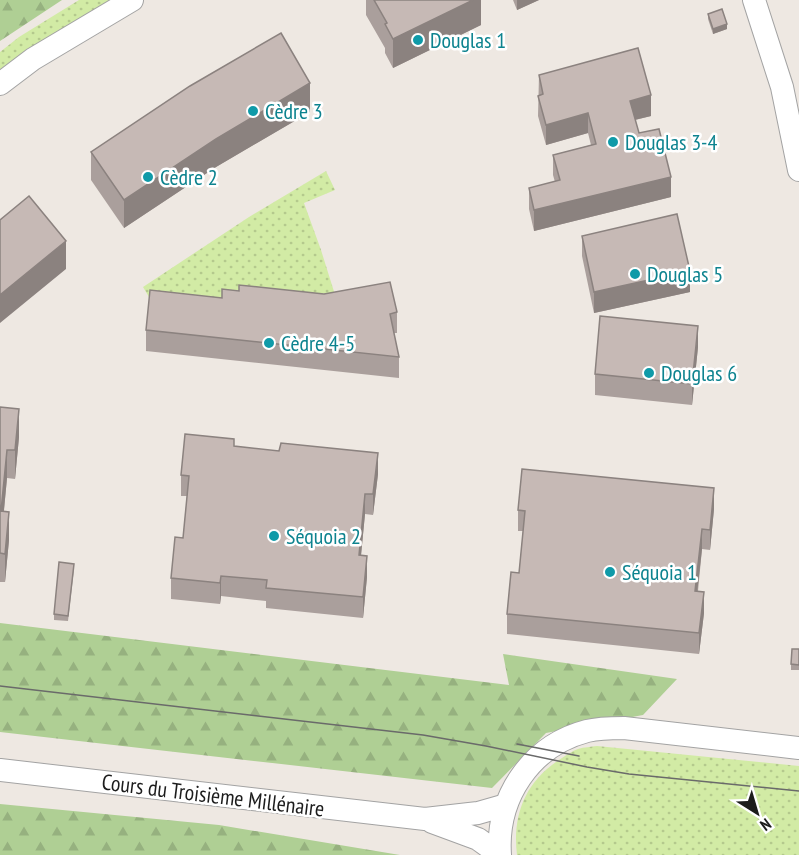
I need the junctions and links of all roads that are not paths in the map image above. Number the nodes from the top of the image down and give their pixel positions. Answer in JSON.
{"nodes":[{"id":1,"x":132,"y":0,"type":"edge"},
{"id":2,"x":754,"y":0,"type":"edge"},
{"id":3,"x":0,"y":84,"type":"edge"},
{"id":4,"x":799,"y":170,"type":"edge"},
{"id":5,"x":799,"y":748,"type":"edge"},
{"id":6,"x":0,"y":770,"type":"edge"},
{"id":7,"x":506,"y":805,"type":"junction"},
{"id":8,"x":425,"y":819,"type":"junction"},
{"id":9,"x":500,"y":855,"type":"edge"}],
"edges":[{"from":1,"to":3,"type":"street"},
{"from":2,"to":4,"type":"street"},
{"from":5,"to":7,"type":"street","name":"Cours du Troisième Millénaire"},
{"from":6,"to":8,"type":"street","name":"Cours du Troisième Millénaire"},
{"from":7,"to":8,"type":"street","name":"Cours du Troisième Millénaire"},
{"from":7,"to":9,"type":"street","name":"Cours du Troisième Millénaire"},
{"from":8,"to":9,"type":"street","name":"Cours du Troisième Millénaire"}]}
